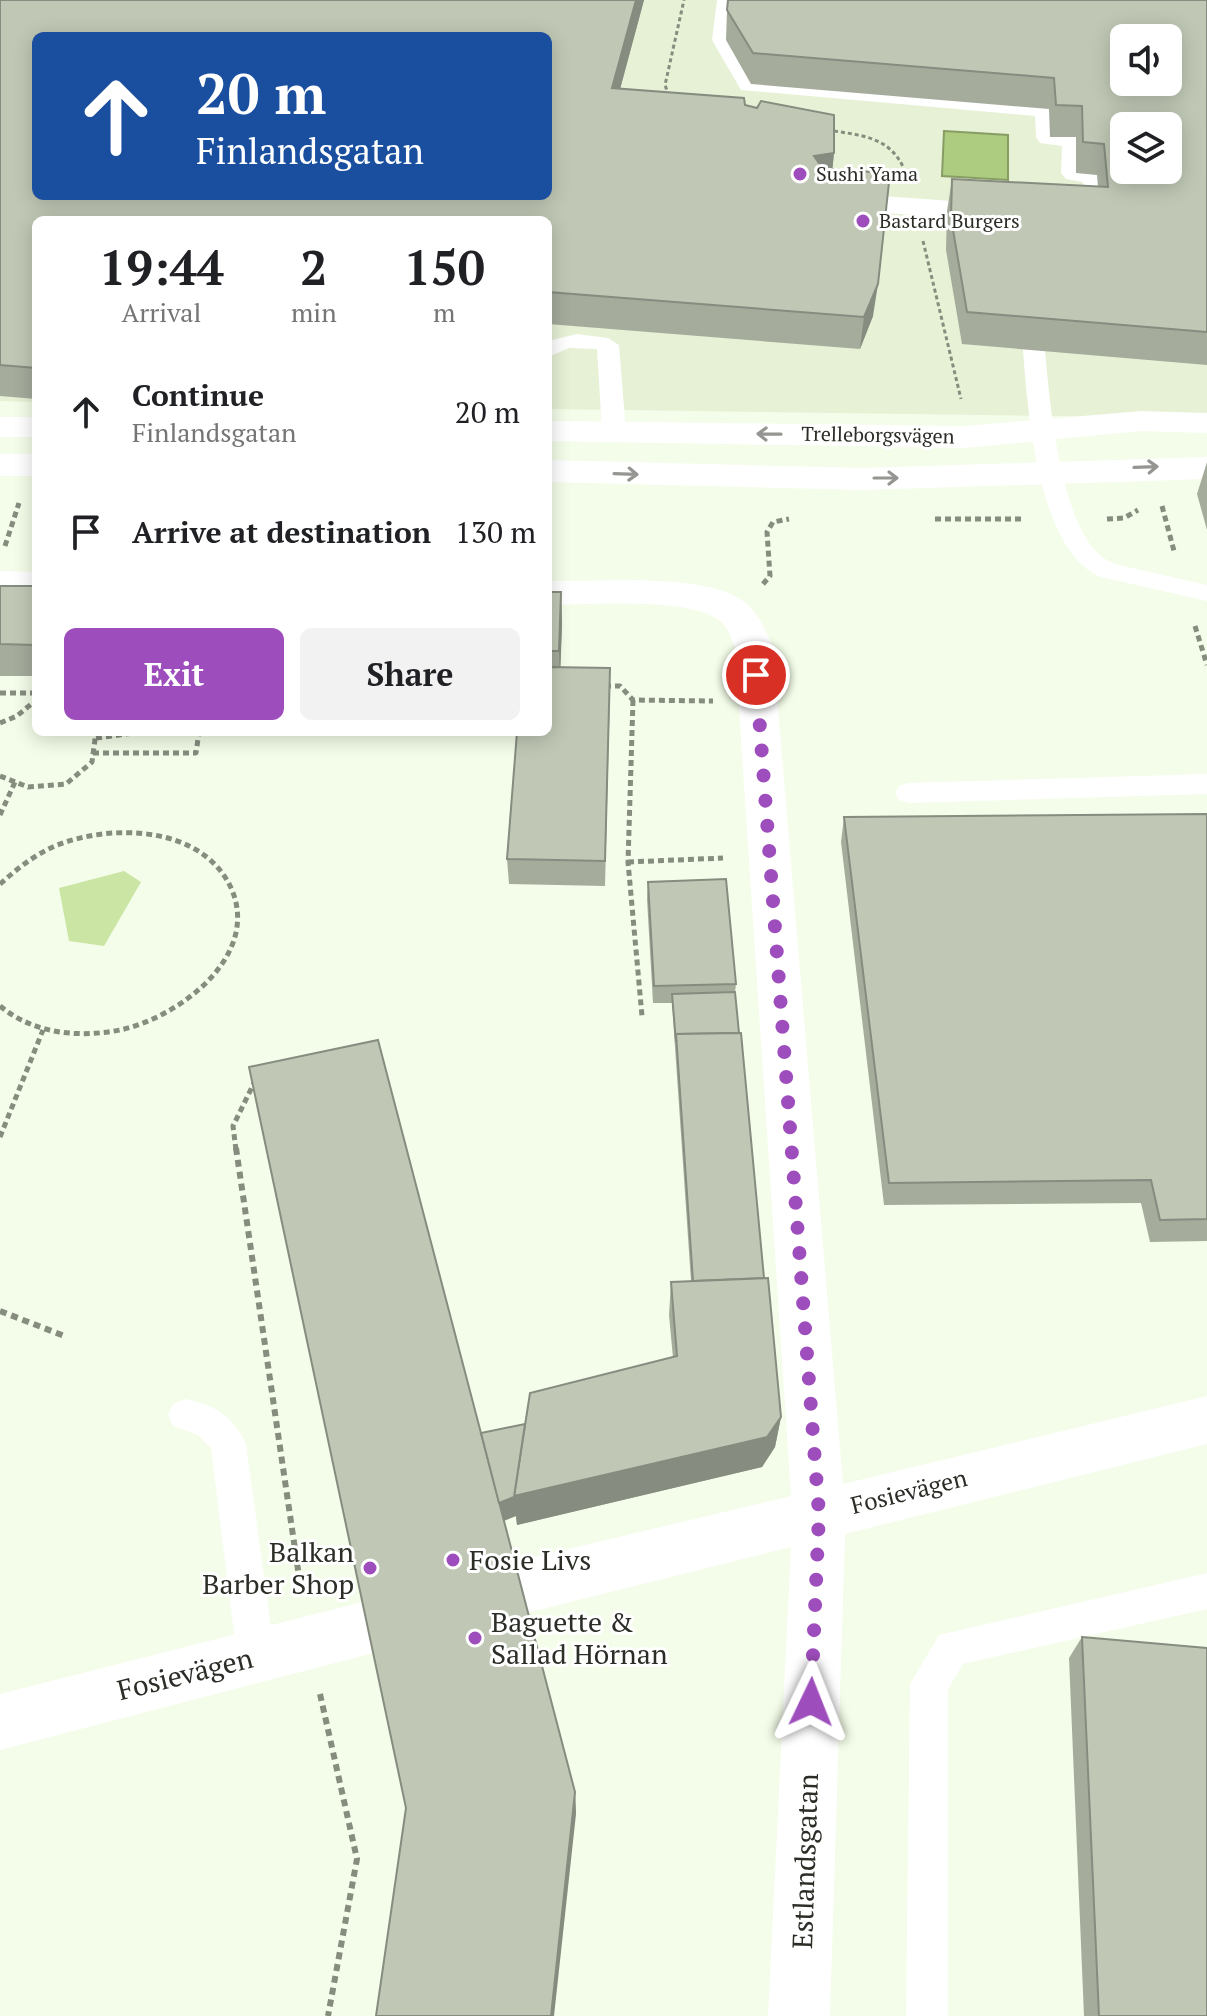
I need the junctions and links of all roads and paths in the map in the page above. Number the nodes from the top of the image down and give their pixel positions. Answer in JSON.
{"nodes":[{"id":1,"x":730,"y":0,"type":"edge"},
{"id":2,"x":832,"y":172,"type":"edge"},
{"id":3,"x":552,"y":347,"type":"edge"},
{"id":4,"x":1034,"y":349,"type":"edge"},
{"id":5,"x":1207,"y":423,"type":"edge"},
{"id":6,"x":0,"y":427,"type":"edge"},
{"id":7,"x":32,"y":427,"type":"edge"},
{"id":8,"x":1043,"y":429,"type":"junction"},
{"id":9,"x":552,"y":431,"type":"edge"},
{"id":10,"x":614,"y":432,"type":"junction"},
{"id":11,"x":0,"y":465,"type":"edge"},
{"id":12,"x":32,"y":465,"type":"edge"},
{"id":13,"x":1207,"y":468,"type":"edge"},
{"id":14,"x":552,"y":471,"type":"edge"},
{"id":15,"x":1053,"y":472,"type":"junction"},
{"id":16,"x":19,"y":502,"type":"dead end"},
{"id":17,"x":1147,"y":505,"type":"dead end"},
{"id":18,"x":803,"y":519,"type":"dead end"},
{"id":19,"x":929,"y":519,"type":"dead end"},
{"id":20,"x":1067,"y":520,"type":"junction"},
{"id":21,"x":5,"y":546,"type":"dead end"},
{"id":22,"x":0,"y":583,"type":"edge"},
{"id":23,"x":32,"y":584,"type":"edge"},
{"id":24,"x":552,"y":593,"type":"edge"},
{"id":25,"x":1207,"y":593,"type":"edge"},
{"id":26,"x":730,"y":609,"type":"junction"},
{"id":27,"x":591,"y":686,"type":"edge"},
{"id":28,"x":0,"y":693,"type":"edge"},
{"id":29,"x":32,"y":693,"type":"edge"},
{"id":30,"x":633,"y":700,"type":"junction"},
{"id":31,"x":758,"y":701,"type":"junction"},
{"id":32,"x":32,"y":703,"type":"edge"},
{"id":33,"x":0,"y":723,"type":"edge"},
{"id":34,"x":96,"y":736,"type":"edge"},
{"id":35,"x":198,"y":736,"type":"edge"},
{"id":36,"x":93,"y":753,"type":"junction"},
{"id":37,"x":0,"y":776,"type":"edge"},
{"id":38,"x":15,"y":782,"type":"junction"},
{"id":39,"x":1207,"y":784,"type":"edge"},
{"id":40,"x":909,"y":793,"type":"dead end"},
{"id":41,"x":0,"y":815,"type":"edge"},
{"id":42,"x":770,"y":857,"type":"junction"},
{"id":43,"x":628,"y":862,"type":"junction"},
{"id":44,"x":0,"y":884,"type":"edge"},
{"id":45,"x":0,"y":1006,"type":"edge"},
{"id":46,"x":642,"y":1016,"type":"dead end"},
{"id":47,"x":43,"y":1030,"type":"junction"},
{"id":48,"x":266,"y":1071,"type":"edge"},
{"id":49,"x":0,"y":1137,"type":"edge"},
{"id":50,"x":0,"y":1311,"type":"edge"},
{"id":51,"x":67,"y":1337,"type":"dead end"},
{"id":52,"x":185,"y":1415,"type":"dead end"},
{"id":53,"x":1207,"y":1420,"type":"edge"},
{"id":54,"x":819,"y":1514,"type":"junction"},
{"id":55,"x":518,"y":1588,"type":"edge"},
{"id":56,"x":1207,"y":1591,"type":"edge"},
{"id":57,"x":370,"y":1627,"type":"edge"},
{"id":58,"x":309,"y":1642,"type":"junction"},
{"id":59,"x":256,"y":1657,"type":"junction"},
{"id":60,"x":0,"y":1722,"type":"edge"},
{"id":61,"x":328,"y":2016,"type":"edge"},
{"id":62,"x":799,"y":2016,"type":"edge"},
{"id":63,"x":927,"y":2016,"type":"edge"}],
"edges":[{"from":1,"to":2,"type":"street"},
{"from":3,"to":10,"type":"lane"},
{"from":4,"to":8,"type":"lane"},
{"from":5,"to":8,"type":"street","name":"Trelleborgsvägen"},
{"from":6,"to":7,"type":"street"},
{"from":8,"to":10,"type":"street","name":"Trelleborgsvägen","one_way":true},
{"from":8,"to":15,"type":"lane"},
{"from":9,"to":10,"type":"street","name":"Trelleborgsvägen"},
{"from":11,"to":12,"type":"street"},
{"from":15,"to":13,"type":"street","name":"Trelleborgsvägen","one_way":true},
{"from":14,"to":15,"type":"street","name":"Trelleborgsvägen","one_way":true},
{"from":15,"to":20,"type":"lane"},
{"from":16,"to":21,"type":"path"},
{"from":17,"to":20,"type":"path"},
{"from":18,"to":26,"type":"path"},
{"from":19,"to":20,"type":"path"},
{"from":20,"to":25,"type":"lane"},
{"from":22,"to":23,"type":"street"},
{"from":24,"to":26,"type":"street"},
{"from":26,"to":31,"type":"street","name":"Estlandsgatan"},
{"from":27,"to":30,"type":"path"},
{"from":28,"to":29,"type":"path"},
{"from":30,"to":31,"type":"path"},
{"from":30,"to":43,"type":"path"},
{"from":31,"to":42,"type":"street","name":"Estlandsgatan"},
{"from":32,"to":33,"type":"path"},
{"from":34,"to":36,"type":"path"},
{"from":35,"to":36,"type":"path"},
{"from":36,"to":38,"type":"path"},
{"from":37,"to":38,"type":"path"},
{"from":38,"to":41,"type":"path"},
{"from":39,"to":40,"type":"lane"},
{"from":42,"to":43,"type":"path"},
{"from":42,"to":54,"type":"street","name":"Estlandsgatan"},
{"from":43,"to":46,"type":"path"},
{"from":44,"to":47,"type":"path"},
{"from":45,"to":47,"type":"path"},
{"from":47,"to":49,"type":"path"},
{"from":48,"to":58,"type":"path"},
{"from":50,"to":51,"type":"path"},
{"from":52,"to":59,"type":"lane"},
{"from":53,"to":54,"type":"street","name":"Fosievägen"},
{"from":54,"to":55,"type":"street","name":"Fosievägen"},
{"from":54,"to":62,"type":"street","name":"Estlandsgatan"},
{"from":56,"to":63,"type":"lane"},
{"from":57,"to":58,"type":"street","name":"Fosievägen"},
{"from":58,"to":59,"type":"street","name":"Fosievägen"},
{"from":58,"to":61,"type":"path"},
{"from":59,"to":60,"type":"street","name":"Fosievägen"}]}
